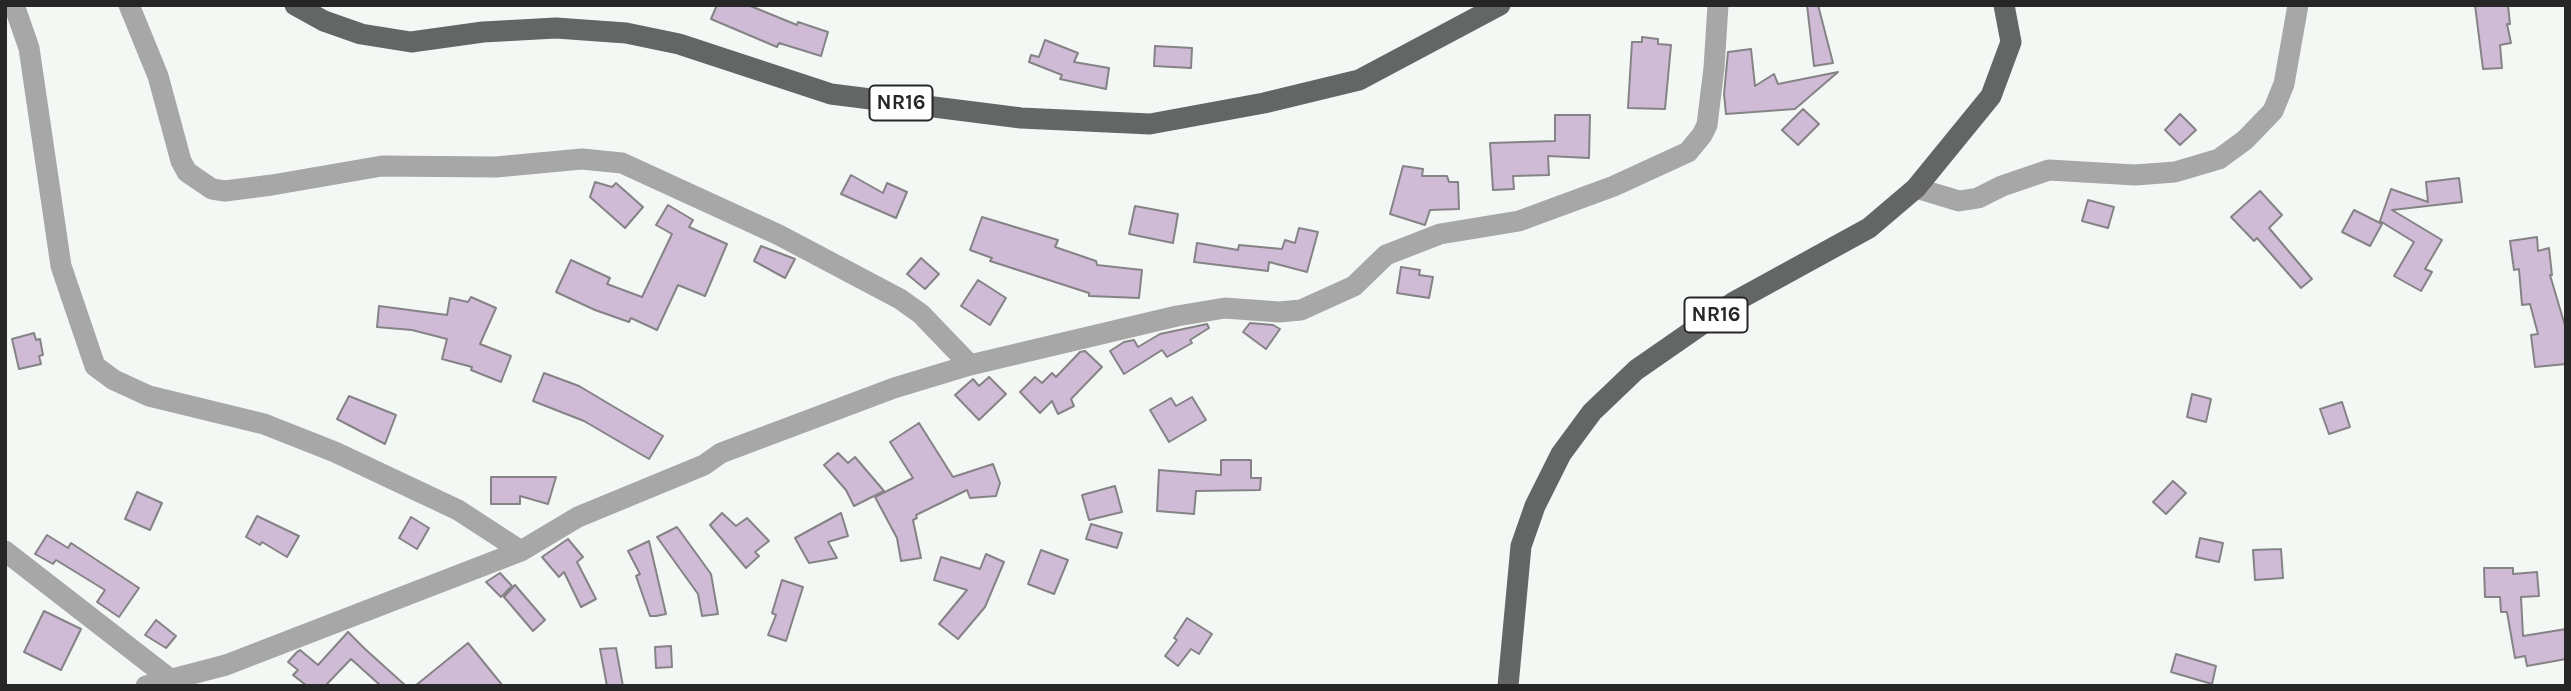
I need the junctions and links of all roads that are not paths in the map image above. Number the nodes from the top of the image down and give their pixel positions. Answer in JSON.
{"nodes":[{"id":1,"x":14,"y":5,"type":"edge"},
{"id":2,"x":129,"y":5,"type":"edge"},
{"id":3,"x":295,"y":5,"type":"edge"},
{"id":4,"x":1500,"y":5,"type":"edge"},
{"id":5,"x":1718,"y":5,"type":"edge"},
{"id":6,"x":2004,"y":5,"type":"edge"},
{"id":7,"x":2298,"y":5,"type":"edge"},
{"id":8,"x":1916,"y":188,"type":"junction"},
{"id":9,"x":970,"y":365,"type":"junction"},
{"id":10,"x":5,"y":551,"type":"edge"},
{"id":11,"x":521,"y":551,"type":"junction"},
{"id":12,"x":176,"y":683,"type":"edge"},
{"id":13,"x":146,"y":686,"type":"edge"},
{"id":14,"x":1508,"y":686,"type":"edge"}],
"edges":[{"from":1,"to":11,"type":"street"},
{"from":2,"to":9,"type":"street"},
{"from":3,"to":4,"type":"main road","number":"NR16"},
{"from":5,"to":9,"type":"street"},
{"from":6,"to":8,"type":"main road","number":"NR16"},
{"from":7,"to":8,"type":"street"},
{"from":8,"to":14,"type":"main road","number":"NR16"},
{"from":9,"to":11,"type":"street"},
{"from":10,"to":12,"type":"street"},
{"from":11,"to":12,"type":"street"},
{"from":12,"to":13,"type":"street"}]}
